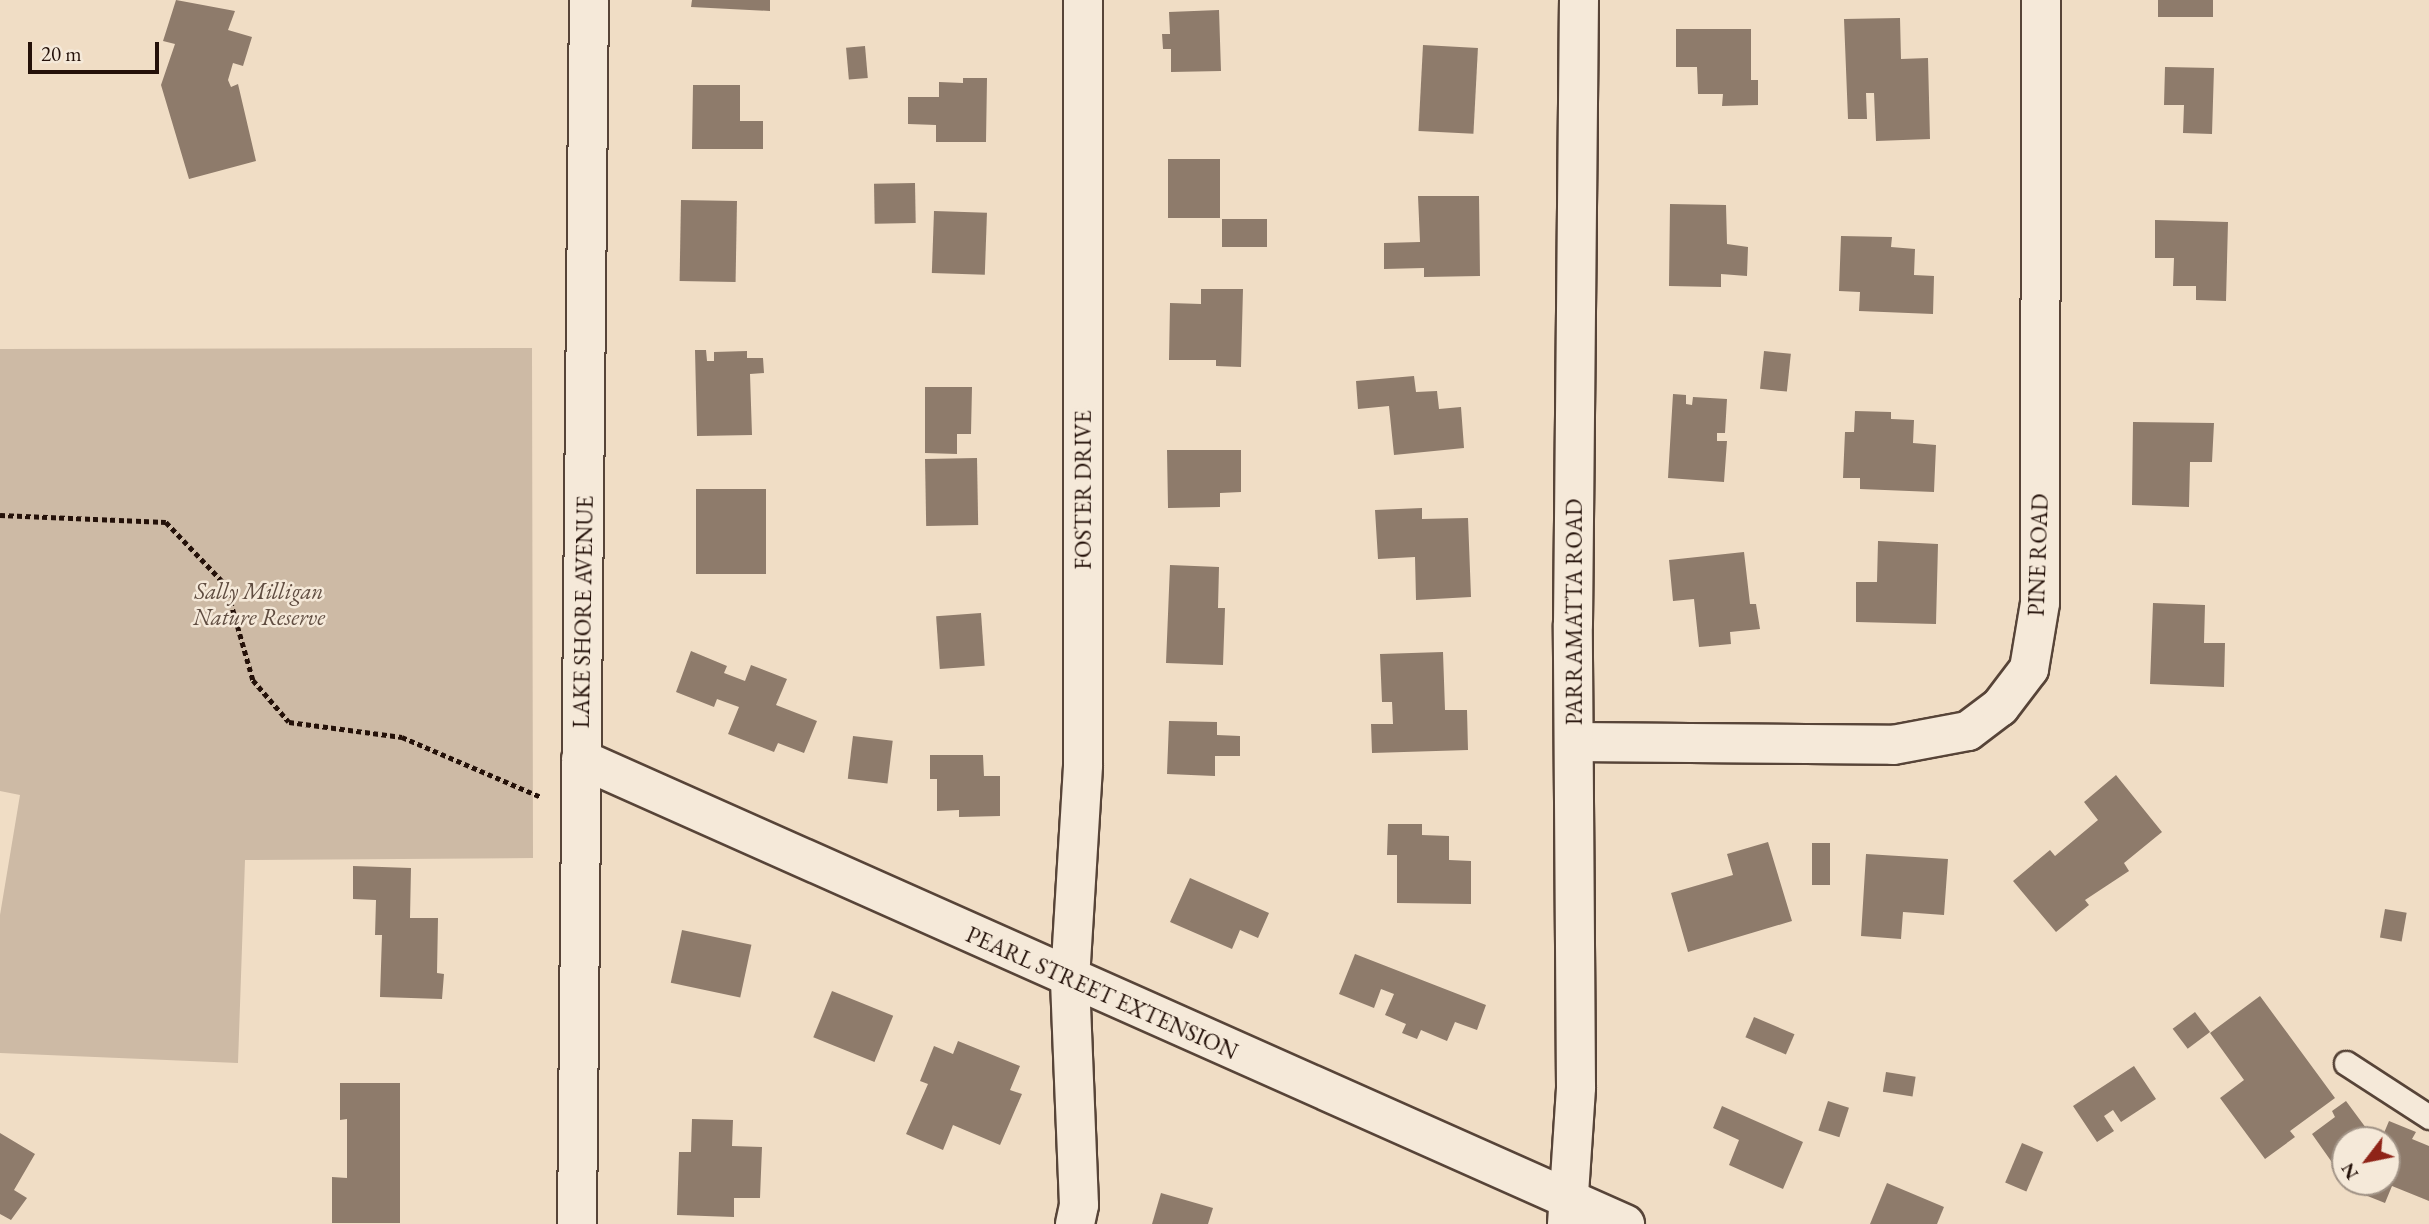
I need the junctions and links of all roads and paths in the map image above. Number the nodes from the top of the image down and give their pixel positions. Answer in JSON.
{"nodes":[{"id":1,"x":589,"y":0,"type":"edge"},
{"id":2,"x":1083,"y":0,"type":"edge"},
{"id":3,"x":1579,"y":0,"type":"edge"},
{"id":4,"x":2041,"y":0,"type":"edge"},
{"id":5,"x":0,"y":515,"type":"edge"},
{"id":6,"x":1574,"y":742,"type":"junction"},
{"id":7,"x":581,"y":759,"type":"junction"},
{"id":8,"x":580,"y":814,"type":"junction"},
{"id":9,"x":1070,"y":979,"type":"junction"},
{"id":10,"x":2346,"y":1063,"type":"dead end"},
{"id":11,"x":2429,"y":1117,"type":"edge"},
{"id":12,"x":1569,"y":1212,"type":"edge"},
{"id":13,"x":577,"y":1224,"type":"edge"},
{"id":14,"x":1074,"y":1224,"type":"edge"},
{"id":15,"x":1625,"y":1224,"type":"edge"}],
"edges":[{"from":1,"to":7,"type":"street","name":"LAKE SHORE AVENUE"},
{"from":2,"to":9,"type":"street","name":"FOSTER DRIVE"},
{"from":3,"to":6,"type":"street","name":"PARRAMATTA ROAD"},
{"from":4,"to":6,"type":"street","name":"PINE ROAD"},
{"from":5,"to":8,"type":"path"},
{"from":6,"to":12,"type":"street","name":"PARRAMATTA ROAD"},
{"from":7,"to":8,"type":"street","name":"LAKE SHORE AVENUE"},
{"from":7,"to":9,"type":"street","name":"PEARL STREET EXTENSION"},
{"from":8,"to":13,"type":"street","name":"LAKE SHORE AVENUE"},
{"from":9,"to":12,"type":"street","name":"PEARL STREET EXTENSION"},
{"from":9,"to":14,"type":"street","name":"FOSTER DRIVE"},
{"from":10,"to":11,"type":"lane"},
{"from":12,"to":15,"type":"street","name":"PEARL STREET EXTENSION"}]}
